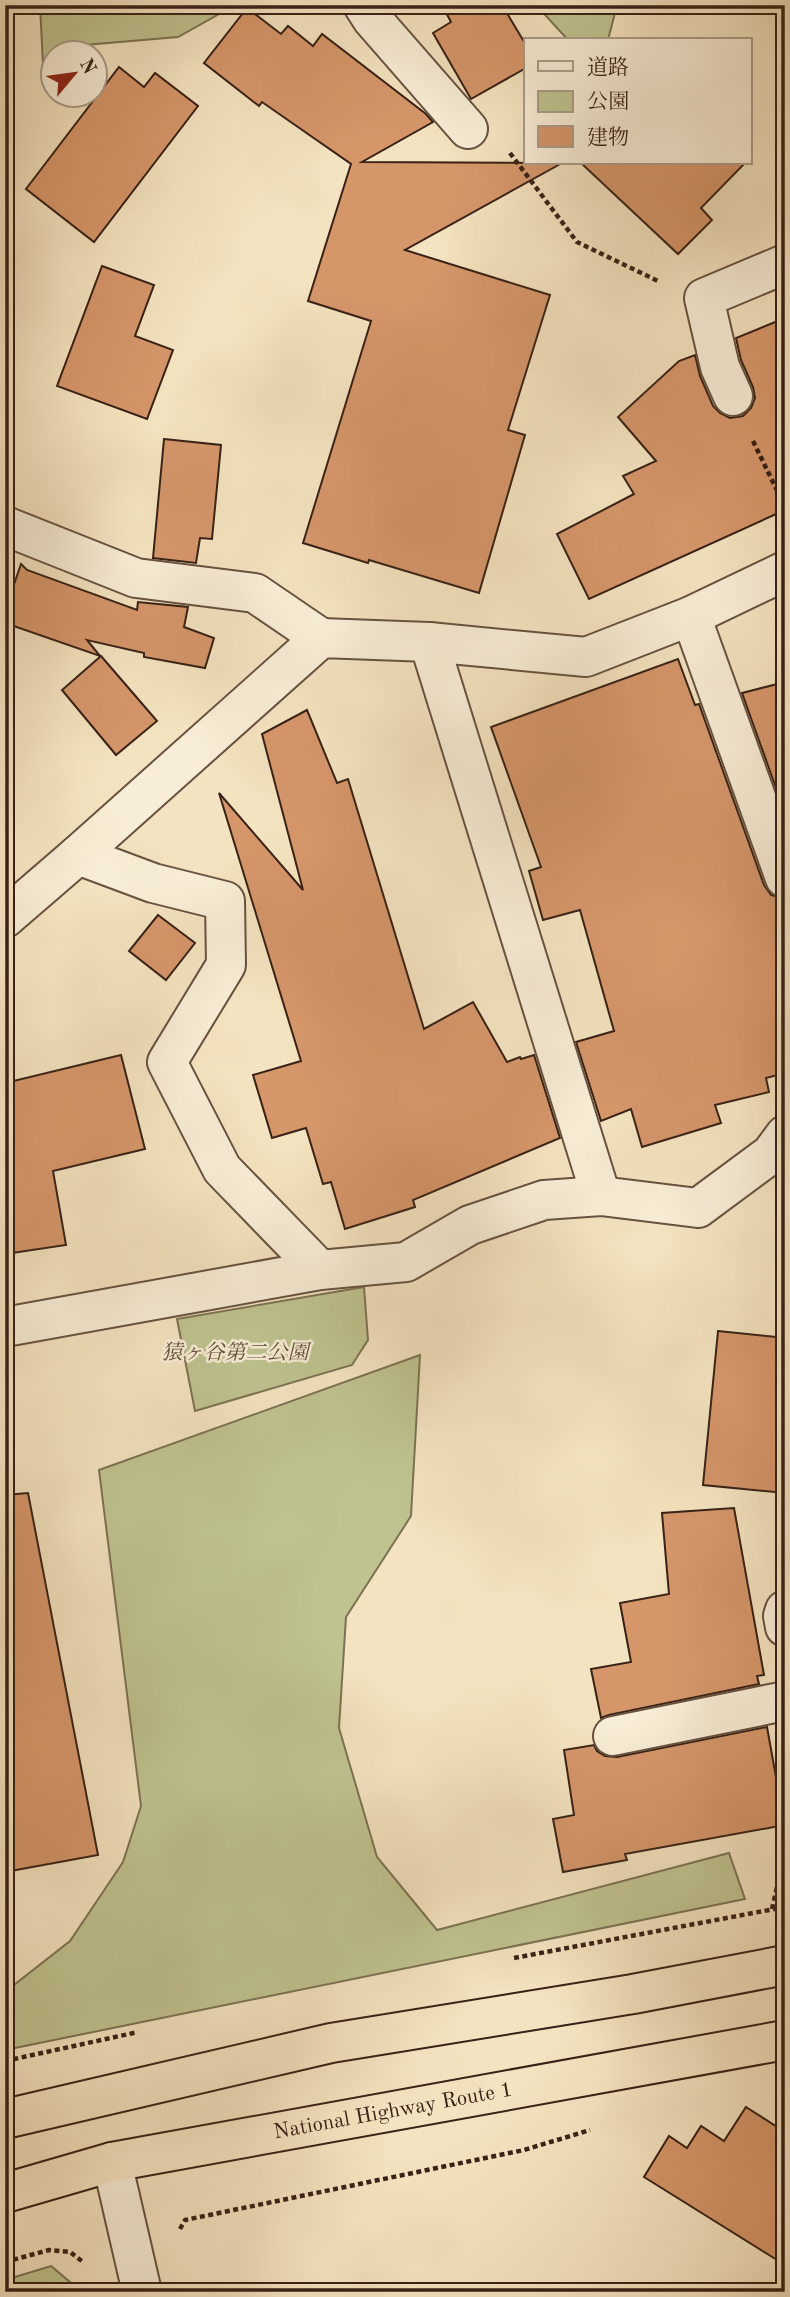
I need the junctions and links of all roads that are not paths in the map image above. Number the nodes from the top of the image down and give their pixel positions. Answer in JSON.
{"nodes":[{"id":1,"x":363,"y":5,"type":"edge"},
{"id":2,"x":468,"y":129,"type":"road end"},
{"id":3,"x":785,"y":264,"type":"edge"},
{"id":4,"x":733,"y":396,"type":"road end"},
{"id":5,"x":5,"y":526,"type":"edge"},
{"id":6,"x":785,"y":571,"type":"edge"},
{"id":7,"x":691,"y":616,"type":"junction"},
{"id":8,"x":321,"y":638,"type":"junction"},
{"id":9,"x":429,"y":642,"type":"junction"},
{"id":10,"x":78,"y":855,"type":"junction"},
{"id":11,"x":785,"y":878,"type":"edge"},
{"id":12,"x":5,"y":918,"type":"edge"},
{"id":13,"x":780,"y":1152,"type":"edge"},
{"id":14,"x":601,"y":1196,"type":"junction"},
{"id":15,"x":320,"y":1270,"type":"junction"},
{"id":16,"x":5,"y":1327,"type":"edge"},
{"id":17,"x":785,"y":1610,"type":"edge"},
{"id":18,"x":785,"y":1627,"type":"edge"},
{"id":19,"x":785,"y":1701,"type":"edge"},
{"id":20,"x":613,"y":1736,"type":"dead end"},
{"id":21,"x":785,"y":1965,"type":"edge"},
{"id":22,"x":785,"y":2040,"type":"edge"},
{"id":23,"x":5,"y":2119,"type":"edge"},
{"id":24,"x":112,"y":2162,"type":"junction"},
{"id":25,"x":5,"y":2193,"type":"edge"},
{"id":26,"x":142,"y":2292,"type":"edge"}],
"edges":[{"from":1,"to":2,"type":"street"},
{"from":3,"to":4,"type":"street"},
{"from":5,"to":8,"type":"street"},
{"from":6,"to":7,"type":"street"},
{"from":7,"to":9,"type":"street"},
{"from":7,"to":11,"type":"street"},
{"from":8,"to":9,"type":"street"},
{"from":8,"to":10,"type":"street"},
{"from":9,"to":14,"type":"street"},
{"from":10,"to":12,"type":"street"},
{"from":10,"to":15,"type":"street"},
{"from":13,"to":14,"type":"street"},
{"from":14,"to":15,"type":"street"},
{"from":15,"to":16,"type":"street"},
{"from":17,"to":18,"type":"street"},
{"from":19,"to":20,"type":"street"},
{"from":21,"to":23,"type":"highway"},
{"from":22,"to":24,"type":"highway","name":"National Highway Route 1"},
{"from":24,"to":25,"type":"highway","name":"National Highway Route 1"},
{"from":24,"to":26,"type":"street"}]}
